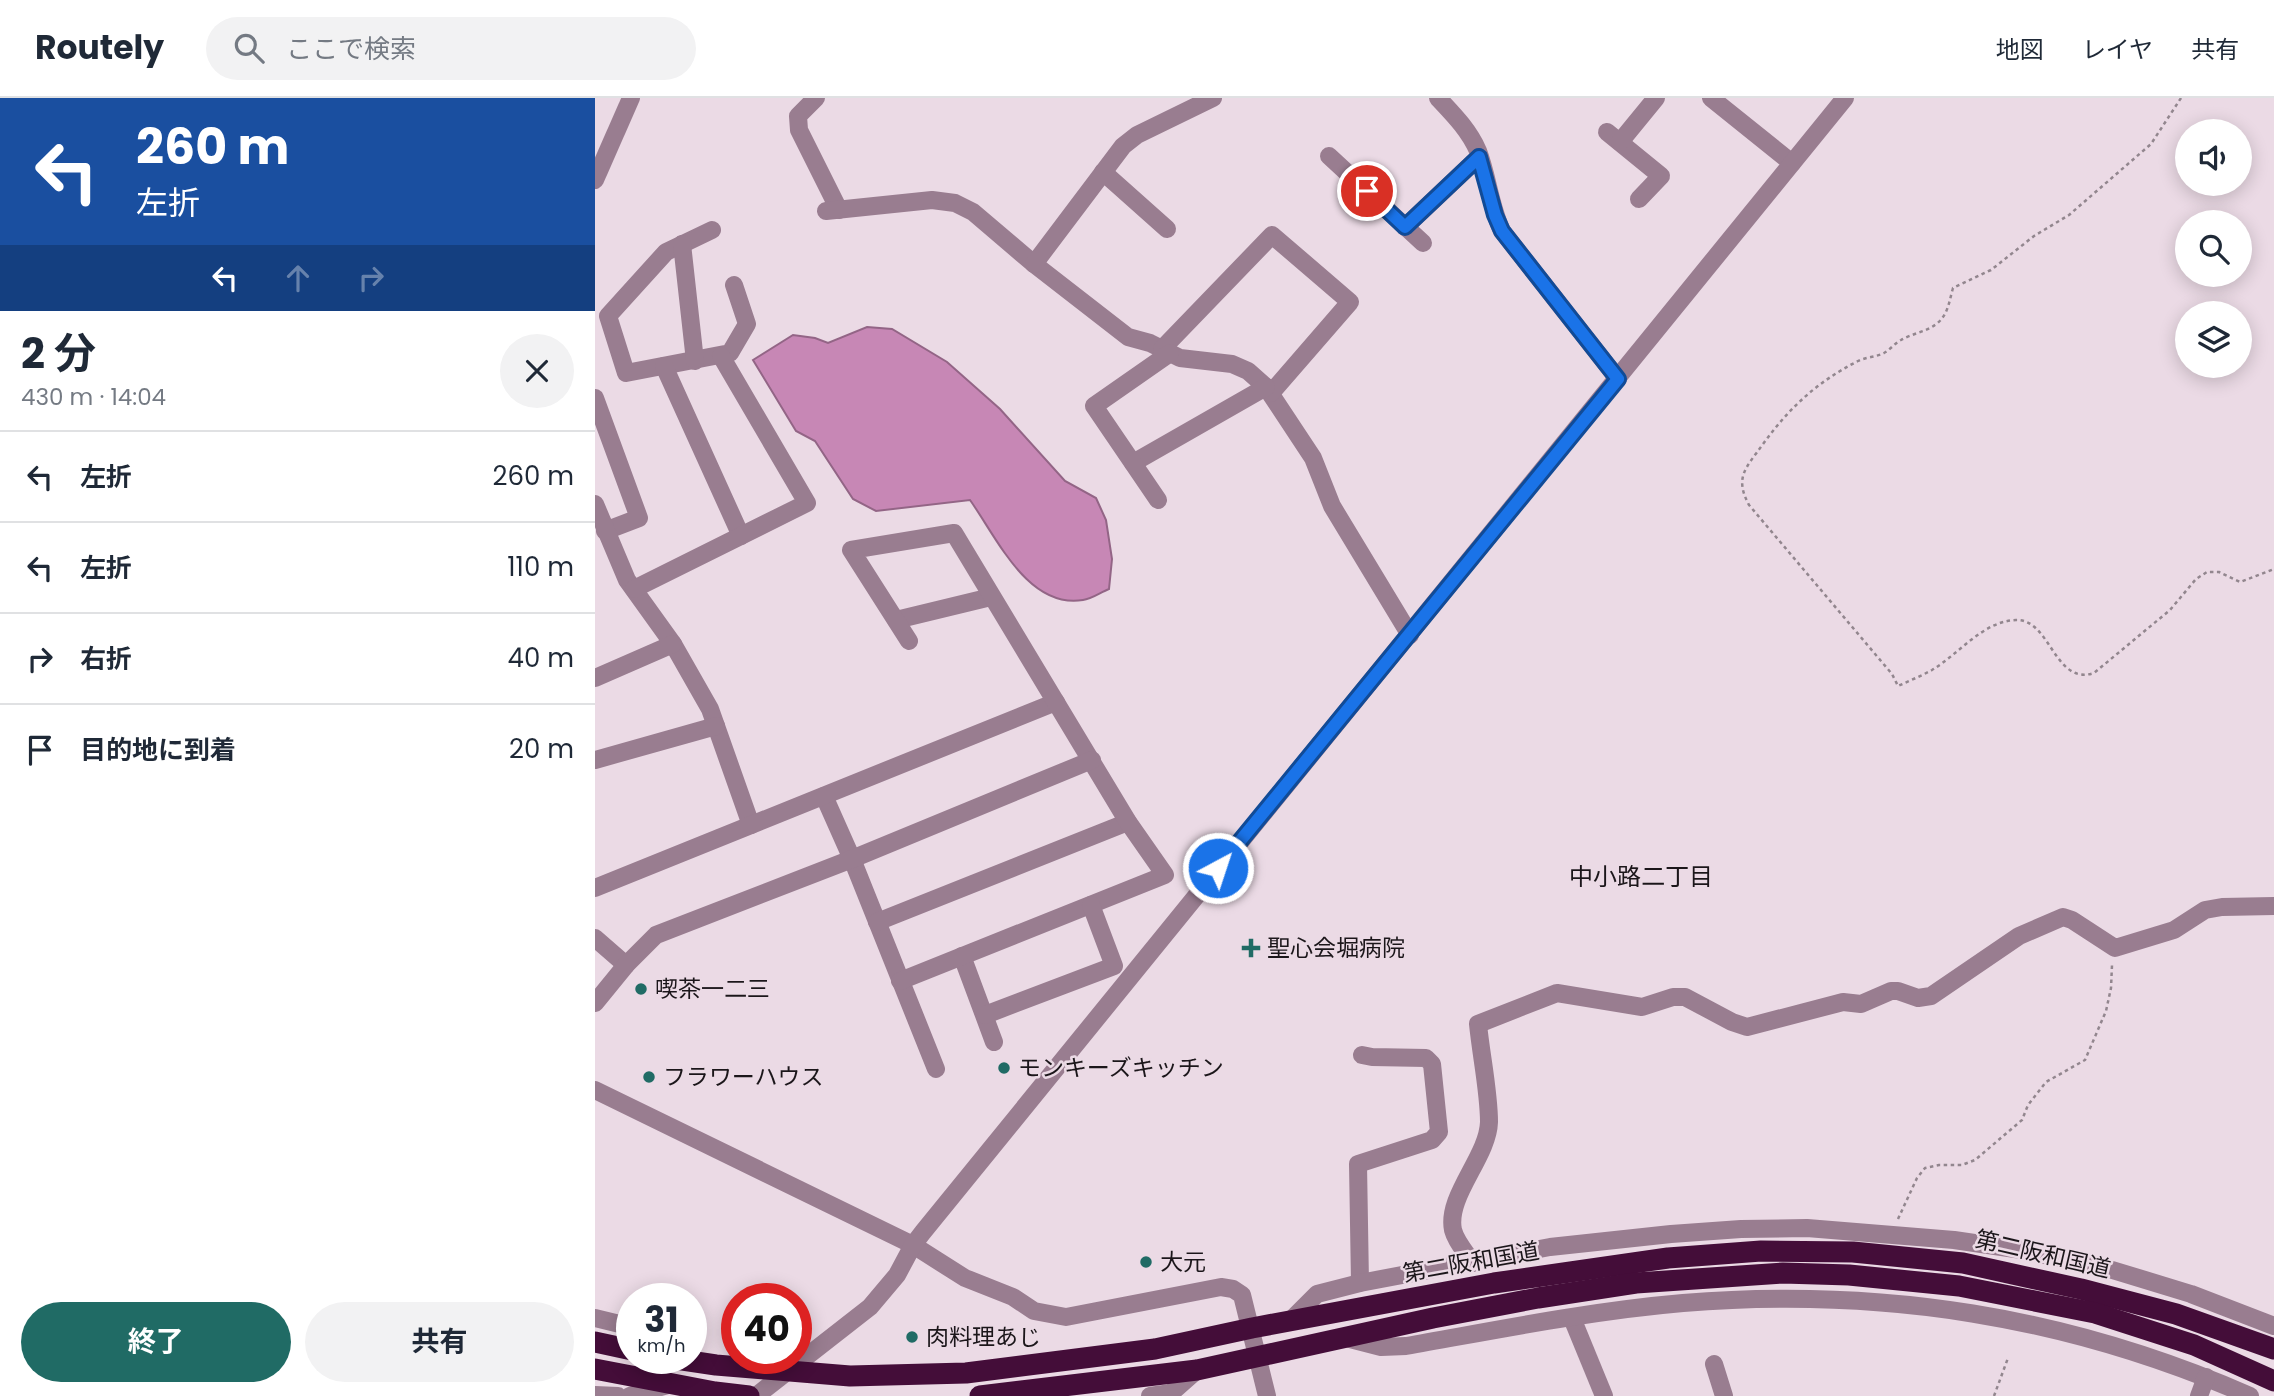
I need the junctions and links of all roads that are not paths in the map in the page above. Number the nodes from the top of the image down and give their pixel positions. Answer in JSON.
{"nodes":[{"id":1,"x":631,"y":98,"type":"edge"},
{"id":2,"x":816,"y":98,"type":"edge"},
{"id":3,"x":1213,"y":98,"type":"edge"},
{"id":4,"x":1438,"y":98,"type":"edge"},
{"id":5,"x":1656,"y":98,"type":"edge"},
{"id":6,"x":1711,"y":98,"type":"edge"},
{"id":7,"x":1845,"y":98,"type":"edge"},
{"id":8,"x":1329,"y":156,"type":"dead end"},
{"id":9,"x":1479,"y":157,"type":"junction"},
{"id":10,"x":1792,"y":163,"type":"junction"},
{"id":11,"x":1103,"y":172,"type":"junction"},
{"id":12,"x":595,"y":180,"type":"edge"},
{"id":13,"x":1639,"y":199,"type":"dead end"},
{"id":14,"x":1405,"y":227,"type":"junction"},
{"id":15,"x":1167,"y":229,"type":"dead end"},
{"id":16,"x":712,"y":230,"type":"dead end"},
{"id":17,"x":1423,"y":243,"type":"dead end"},
{"id":18,"x":682,"y":244,"type":"junction"},
{"id":19,"x":1034,"y":264,"type":"junction"},
{"id":20,"x":734,"y":285,"type":"dead end"},
{"id":21,"x":1166,"y":351,"type":"junction"},
{"id":22,"x":721,"y":356,"type":"junction"},
{"id":23,"x":695,"y":360,"type":"junction"},
{"id":24,"x":664,"y":366,"type":"junction"},
{"id":25,"x":1618,"y":379,"type":"junction"},
{"id":26,"x":1268,"y":390,"type":"junction"},
{"id":27,"x":595,"y":398,"type":"edge"},
{"id":28,"x":1133,"y":463,"type":"junction"},
{"id":29,"x":1158,"y":500,"type":"dead end"},
{"id":30,"x":595,"y":504,"type":"edge"},
{"id":31,"x":605,"y":531,"type":"junction"},
{"id":32,"x":741,"y":536,"type":"junction"},
{"id":33,"x":634,"y":589,"type":"junction"},
{"id":34,"x":991,"y":597,"type":"junction"},
{"id":35,"x":896,"y":620,"type":"junction"},
{"id":36,"x":1410,"y":635,"type":"junction"},
{"id":37,"x":909,"y":641,"type":"dead end"},
{"id":38,"x":673,"y":644,"type":"junction"},
{"id":39,"x":595,"y":678,"type":"edge"},
{"id":40,"x":1056,"y":702,"type":"junction"},
{"id":41,"x":716,"y":726,"type":"junction"},
{"id":42,"x":595,"y":760,"type":"edge"},
{"id":43,"x":1092,"y":760,"type":"junction"},
{"id":44,"x":824,"y":796,"type":"junction"},
{"id":45,"x":1128,"y":822,"type":"junction"},
{"id":46,"x":751,"y":825,"type":"junction"},
{"id":47,"x":852,"y":859,"type":"junction"},
{"id":48,"x":595,"y":888,"type":"edge"},
{"id":49,"x":1091,"y":905,"type":"junction"},
{"id":50,"x":2274,"y":906,"type":"edge"},
{"id":51,"x":877,"y":922,"type":"junction"},
{"id":52,"x":595,"y":938,"type":"edge"},
{"id":53,"x":962,"y":956,"type":"junction"},
{"id":54,"x":626,"y":965,"type":"junction"},
{"id":55,"x":900,"y":981,"type":"junction"},
{"id":56,"x":595,"y":1003,"type":"edge"},
{"id":57,"x":985,"y":1015,"type":"junction"},
{"id":58,"x":994,"y":1042,"type":"dead end"},
{"id":59,"x":1362,"y":1055,"type":"dead end"},
{"id":60,"x":936,"y":1069,"type":"dead end"},
{"id":61,"x":598,"y":1097,"type":"edge"},
{"id":62,"x":913,"y":1245,"type":"junction"},
{"id":63,"x":1473,"y":1263,"type":"junction"},
{"id":64,"x":1360,"y":1283,"type":"junction"},
{"id":65,"x":595,"y":1318,"type":"edge"},
{"id":66,"x":1572,"y":1318,"type":"junction"},
{"id":67,"x":1291,"y":1320,"type":"junction"},
{"id":68,"x":616,"y":1323,"type":"edge"},
{"id":69,"x":2274,"y":1326,"type":"edge"},
{"id":70,"x":1252,"y":1328,"type":"junction"},
{"id":71,"x":1346,"y":1338,"type":"junction"},
{"id":72,"x":595,"y":1342,"type":"edge"},
{"id":73,"x":616,"y":1347,"type":"edge"},
{"id":74,"x":2274,"y":1349,"type":"edge"},
{"id":75,"x":812,"y":1354,"type":"edge"},
{"id":76,"x":1258,"y":1359,"type":"junction"},
{"id":77,"x":1714,"y":1364,"type":"dead end"},
{"id":78,"x":595,"y":1369,"type":"edge"},
{"id":79,"x":1197,"y":1370,"type":"junction"},
{"id":80,"x":812,"y":1373,"type":"edge"},
{"id":81,"x":787,"y":1374,"type":"edge"},
{"id":82,"x":2206,"y":1377,"type":"junction"},
{"id":83,"x":2274,"y":1381,"type":"edge"},
{"id":84,"x":671,"y":1384,"type":"junction"},
{"id":85,"x":595,"y":1395,"type":"edge"},
{"id":86,"x":618,"y":1396,"type":"edge"},
{"id":87,"x":629,"y":1396,"type":"edge"},
{"id":88,"x":749,"y":1396,"type":"edge"},
{"id":89,"x":756,"y":1396,"type":"edge"},
{"id":90,"x":980,"y":1396,"type":"edge"},
{"id":91,"x":1150,"y":1396,"type":"edge"},
{"id":92,"x":1267,"y":1396,"type":"edge"},
{"id":93,"x":1604,"y":1396,"type":"edge"},
{"id":94,"x":1724,"y":1396,"type":"edge"},
{"id":95,"x":2199,"y":1396,"type":"edge"},
{"id":96,"x":2250,"y":1396,"type":"edge"}],
"edges":[{"from":1,"to":12,"type":"street"},
{"from":2,"to":19,"type":"street"},
{"from":3,"to":11,"type":"street"},
{"from":4,"to":9,"type":"street"},
{"from":5,"to":13,"type":"street"},
{"from":6,"to":10,"type":"street"},
{"from":7,"to":10,"type":"street"},
{"from":8,"to":14,"type":"street"},
{"from":9,"to":14,"type":"street"},
{"from":9,"to":25,"type":"street"},
{"from":10,"to":25,"type":"street"},
{"from":11,"to":15,"type":"street"},
{"from":11,"to":19,"type":"street"},
{"from":14,"to":17,"type":"street"},
{"from":16,"to":18,"type":"street"},
{"from":18,"to":23,"type":"street"},
{"from":18,"to":24,"type":"street"},
{"from":19,"to":21,"type":"street"},
{"from":20,"to":22,"type":"street"},
{"from":21,"to":26,"type":"street"},
{"from":21,"to":26,"type":"street"},
{"from":21,"to":28,"type":"street"},
{"from":22,"to":23,"type":"street"},
{"from":22,"to":32,"type":"street"},
{"from":23,"to":24,"type":"street"},
{"from":24,"to":32,"type":"street"},
{"from":25,"to":36,"type":"street"},
{"from":26,"to":28,"type":"street"},
{"from":26,"to":36,"type":"street"},
{"from":27,"to":31,"type":"street"},
{"from":28,"to":29,"type":"street"},
{"from":30,"to":31,"type":"street"},
{"from":31,"to":33,"type":"street"},
{"from":32,"to":33,"type":"street"},
{"from":33,"to":38,"type":"street"},
{"from":34,"to":35,"type":"street"},
{"from":34,"to":35,"type":"street"},
{"from":34,"to":40,"type":"street"},
{"from":35,"to":37,"type":"street"},
{"from":36,"to":62,"type":"street"},
{"from":38,"to":39,"type":"street"},
{"from":38,"to":41,"type":"street"},
{"from":40,"to":43,"type":"street"},
{"from":40,"to":44,"type":"street"},
{"from":41,"to":42,"type":"street"},
{"from":41,"to":46,"type":"street"},
{"from":43,"to":45,"type":"street"},
{"from":43,"to":47,"type":"street"},
{"from":44,"to":46,"type":"street"},
{"from":44,"to":47,"type":"street"},
{"from":45,"to":49,"type":"street"},
{"from":45,"to":51,"type":"street"},
{"from":46,"to":48,"type":"street"},
{"from":47,"to":51,"type":"street"},
{"from":47,"to":54,"type":"street"},
{"from":49,"to":53,"type":"street"},
{"from":49,"to":57,"type":"street"},
{"from":50,"to":63,"type":"street"},
{"from":51,"to":55,"type":"street"},
{"from":52,"to":54,"type":"street"},
{"from":53,"to":55,"type":"street"},
{"from":53,"to":57,"type":"street"},
{"from":54,"to":56,"type":"street"},
{"from":55,"to":60,"type":"street"},
{"from":57,"to":58,"type":"street"},
{"from":59,"to":64,"type":"street"},
{"from":61,"to":62,"type":"street"},
{"from":62,"to":70,"type":"street"},
{"from":62,"to":75,"type":"street"},
{"from":63,"to":64,"type":"street"},
{"from":63,"to":69,"type":"street"},
{"from":64,"to":67,"type":"street"},
{"from":65,"to":68,"type":"street"},
{"from":66,"to":71,"type":"street"},
{"from":66,"to":82,"type":"street"},
{"from":66,"to":93,"type":"street"},
{"from":67,"to":70,"type":"highway","name":"第二阪和国道"},
{"from":67,"to":74,"type":"highway","name":"第二阪和国道"},
{"from":70,"to":76,"type":"street"},
{"from":70,"to":80,"type":"highway","name":"第二阪和国道"},
{"from":71,"to":76,"type":"highway","name":"第二阪和国道"},
{"from":71,"to":83,"type":"highway","name":"第二阪和国道"},
{"from":72,"to":73,"type":"highway"},
{"from":76,"to":79,"type":"highway","name":"第二阪和国道"},
{"from":76,"to":92,"type":"street"},
{"from":77,"to":94,"type":"street"},
{"from":78,"to":84,"type":"highway"},
{"from":79,"to":90,"type":"highway","name":"第二阪和国道"},
{"from":79,"to":91,"type":"street"},
{"from":81,"to":89,"type":"street"},
{"from":82,"to":95,"type":"street"},
{"from":82,"to":96,"type":"street"},
{"from":84,"to":87,"type":"street"},
{"from":84,"to":88,"type":"highway"},
{"from":85,"to":86,"type":"street"}]}
